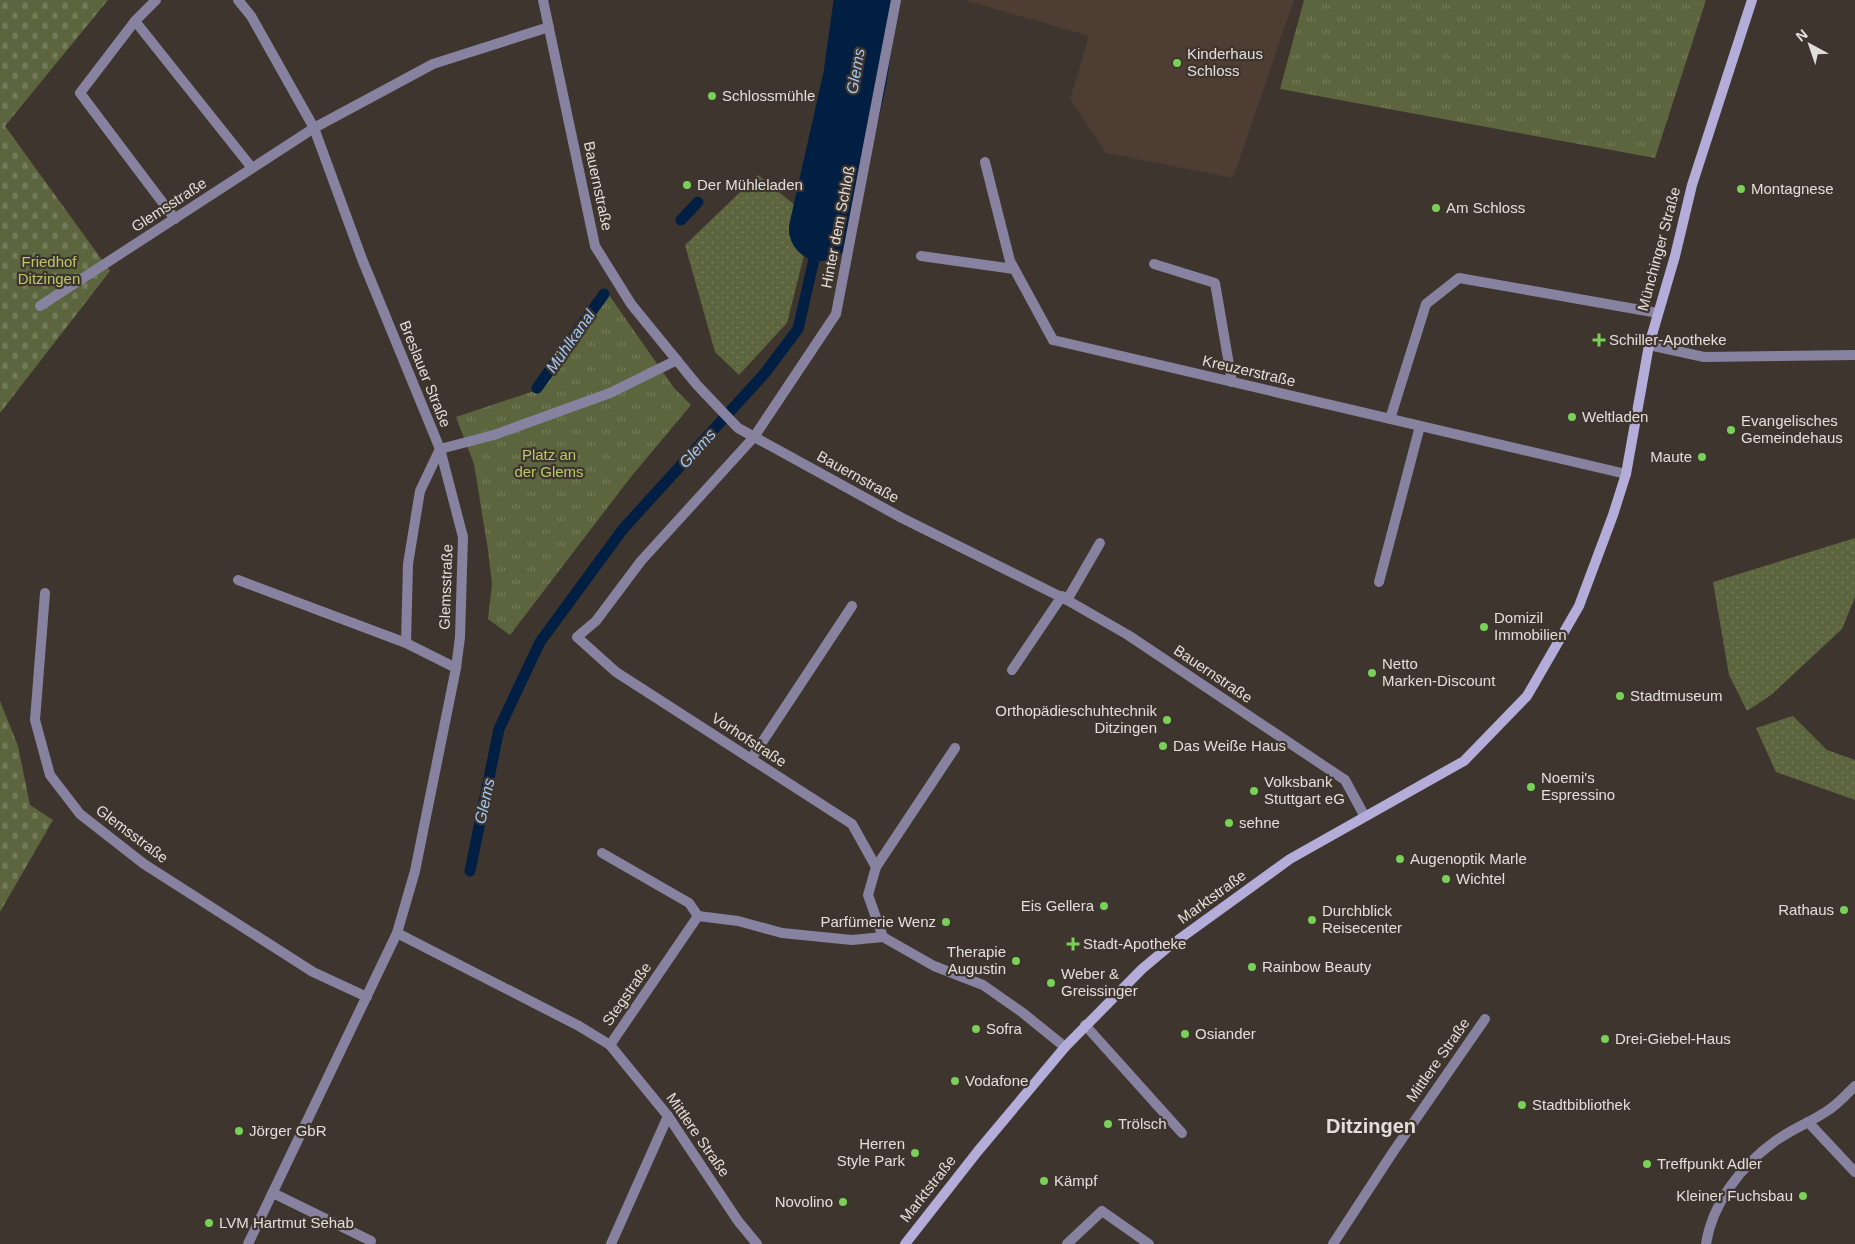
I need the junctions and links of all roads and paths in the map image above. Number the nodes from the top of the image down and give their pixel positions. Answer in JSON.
{"nodes":[{"id":1,"x":156,"y":0,"type":"edge"},
{"id":2,"x":238,"y":0,"type":"edge"},
{"id":3,"x":543,"y":0,"type":"edge"},
{"id":4,"x":896,"y":0,"type":"edge"},
{"id":5,"x":1752,"y":0,"type":"edge"},
{"id":6,"x":135,"y":21,"type":"junction"},
{"id":7,"x":549,"y":27,"type":"junction"},
{"id":8,"x":314,"y":128,"type":"junction"},
{"id":9,"x":985,"y":162,"type":"dead end"},
{"id":10,"x":252,"y":168,"type":"junction"},
{"id":11,"x":175,"y":219,"type":"junction"},
{"id":12,"x":921,"y":256,"type":"dead end"},
{"id":13,"x":1154,"y":264,"type":"dead end"},
{"id":14,"x":1014,"y":269,"type":"junction"},
{"id":15,"x":40,"y":306,"type":"dead end"},
{"id":16,"x":1658,"y":313,"type":"junction"},
{"id":17,"x":1649,"y":345,"type":"junction"},
{"id":18,"x":1855,"y":355,"type":"edge"},
{"id":19,"x":677,"y":360,"type":"junction"},
{"id":20,"x":1232,"y":382,"type":"junction"},
{"id":21,"x":1390,"y":419,"type":"junction"},
{"id":22,"x":1420,"y":426,"type":"junction"},
{"id":23,"x":754,"y":437,"type":"junction"},
{"id":24,"x":440,"y":449,"type":"junction"},
{"id":25,"x":1626,"y":474,"type":"junction"},
{"id":26,"x":1100,"y":543,"type":"dead end"},
{"id":27,"x":238,"y":580,"type":"dead end"},
{"id":28,"x":1380,"y":582,"type":"dead end"},
{"id":29,"x":45,"y":593,"type":"dead end"},
{"id":30,"x":1064,"y":598,"type":"junction"},
{"id":31,"x":852,"y":606,"type":"dead end"},
{"id":32,"x":406,"y":643,"type":"junction"},
{"id":33,"x":1556,"y":647,"type":"joint"},
{"id":34,"x":456,"y":668,"type":"junction"},
{"id":35,"x":1012,"y":670,"type":"dead end"},
{"id":36,"x":955,"y":748,"type":"dead end"},
{"id":37,"x":751,"y":759,"type":"junction"},
{"id":38,"x":1364,"y":815,"type":"junction"},
{"id":39,"x":602,"y":853,"type":"dead end"},
{"id":40,"x":876,"y":867,"type":"junction"},
{"id":41,"x":698,"y":916,"type":"junction"},
{"id":42,"x":397,"y":933,"type":"junction"},
{"id":43,"x":883,"y":937,"type":"junction"},
{"id":44,"x":367,"y":997,"type":"junction"},
{"id":45,"x":1485,"y":1019,"type":"dead end"},
{"id":46,"x":1085,"y":1025,"type":"junction"},
{"id":47,"x":610,"y":1045,"type":"junction"},
{"id":48,"x":1065,"y":1048,"type":"junction"},
{"id":49,"x":1855,"y":1086,"type":"edge"},
{"id":50,"x":668,"y":1116,"type":"junction"},
{"id":51,"x":1808,"y":1122,"type":"junction"},
{"id":52,"x":1182,"y":1133,"type":"dead end"},
{"id":53,"x":1855,"y":1172,"type":"edge"},
{"id":54,"x":273,"y":1192,"type":"junction"},
{"id":55,"x":371,"y":1241,"type":"dead end"},
{"id":56,"x":248,"y":1244,"type":"edge"},
{"id":57,"x":611,"y":1244,"type":"edge"},
{"id":58,"x":757,"y":1244,"type":"edge"},
{"id":59,"x":905,"y":1244,"type":"edge"},
{"id":60,"x":1066,"y":1244,"type":"edge"},
{"id":61,"x":1149,"y":1244,"type":"edge"},
{"id":62,"x":1333,"y":1244,"type":"edge"},
{"id":63,"x":1706,"y":1244,"type":"edge"}],
"edges":[{"from":1,"to":6,"type":"street"},
{"from":2,"to":8,"type":"street","name":"Breslauer Straße"},
{"from":3,"to":7,"type":"street","name":"Bauernstraße"},
{"from":4,"to":23,"type":"street","name":"Hinter dem Schloß"},
{"from":5,"to":16,"type":"street","name":"Münchinger Straße"},
{"from":6,"to":10,"type":"street"},
{"from":6,"to":11,"type":"street"},
{"from":7,"to":8,"type":"street"},
{"from":7,"to":19,"type":"street","name":"Bauernstraße"},
{"from":8,"to":10,"type":"street","name":"Glemsstraße"},
{"from":8,"to":24,"type":"street","name":"Breslauer Straße"},
{"from":9,"to":14,"type":"street","name":"Kreuzerstraße"},
{"from":10,"to":11,"type":"street","name":"Glemsstraße"},
{"from":11,"to":15,"type":"street","name":"Glemsstraße"},
{"from":12,"to":14,"type":"street"},
{"from":13,"to":20,"type":"street"},
{"from":14,"to":20,"type":"street","name":"Kreuzerstraße"},
{"from":16,"to":17,"type":"street","name":"Münchinger Straße"},
{"from":16,"to":21,"type":"street"},
{"from":17,"to":18,"type":"street"},
{"from":17,"to":25,"type":"street","name":"Münchinger Straße"},
{"from":19,"to":23,"type":"street","name":"Bauernstraße"},
{"from":19,"to":24,"type":"street","name":"Breslauer Straße"},
{"from":20,"to":21,"type":"street","name":"Kreuzerstraße"},
{"from":21,"to":22,"type":"street","name":"Kreuzerstraße"},
{"from":22,"to":25,"type":"street","name":"Kreuzerstraße"},
{"from":22,"to":28,"type":"street"},
{"from":23,"to":30,"type":"street","name":"Bauernstraße"},
{"from":23,"to":37,"type":"street","name":"Vorhofstraße"},
{"from":24,"to":32,"type":"street"},
{"from":24,"to":34,"type":"street","name":"Glemsstraße"},
{"from":25,"to":33,"type":"street","name":"Münchinger Straße"},
{"from":26,"to":30,"type":"street"},
{"from":27,"to":32,"type":"street"},
{"from":29,"to":44,"type":"street","name":"Glemsstraße"},
{"from":30,"to":35,"type":"street"},
{"from":30,"to":38,"type":"street","name":"Bauernstraße"},
{"from":31,"to":37,"type":"street"},
{"from":32,"to":34,"type":"street"},
{"from":33,"to":38,"type":"street","name":"Marktstraße"},
{"from":34,"to":42,"type":"street","name":"Glemsstraße"},
{"from":36,"to":40,"type":"street"},
{"from":37,"to":40,"type":"street","name":"Vorhofstraße"},
{"from":38,"to":46,"type":"street","name":"Marktstraße"},
{"from":39,"to":41,"type":"street"},
{"from":40,"to":43,"type":"street"},
{"from":41,"to":43,"type":"street"},
{"from":41,"to":47,"type":"street","name":"Stegstraße"},
{"from":42,"to":44,"type":"street","name":"Glemsstraße"},
{"from":42,"to":47,"type":"street","name":"Stegstraße"},
{"from":43,"to":48,"type":"street"},
{"from":44,"to":54,"type":"street","name":"Glemsstraße"},
{"from":45,"to":62,"type":"street","name":"Mittlere Straße"},
{"from":46,"to":48,"type":"street","name":"Marktstraße"},
{"from":46,"to":52,"type":"street"},
{"from":47,"to":50,"type":"street","name":"Mittlere Straße"},
{"from":48,"to":59,"type":"street","name":"Marktstraße"},
{"from":49,"to":51,"type":"street"},
{"from":50,"to":57,"type":"street"},
{"from":50,"to":58,"type":"street","name":"Mittlere Straße"},
{"from":51,"to":53,"type":"street"},
{"from":51,"to":63,"type":"street"},
{"from":54,"to":55,"type":"street"},
{"from":54,"to":56,"type":"street","name":"Glemsstraße"},
{"from":60,"to":61,"type":"street"}]}
